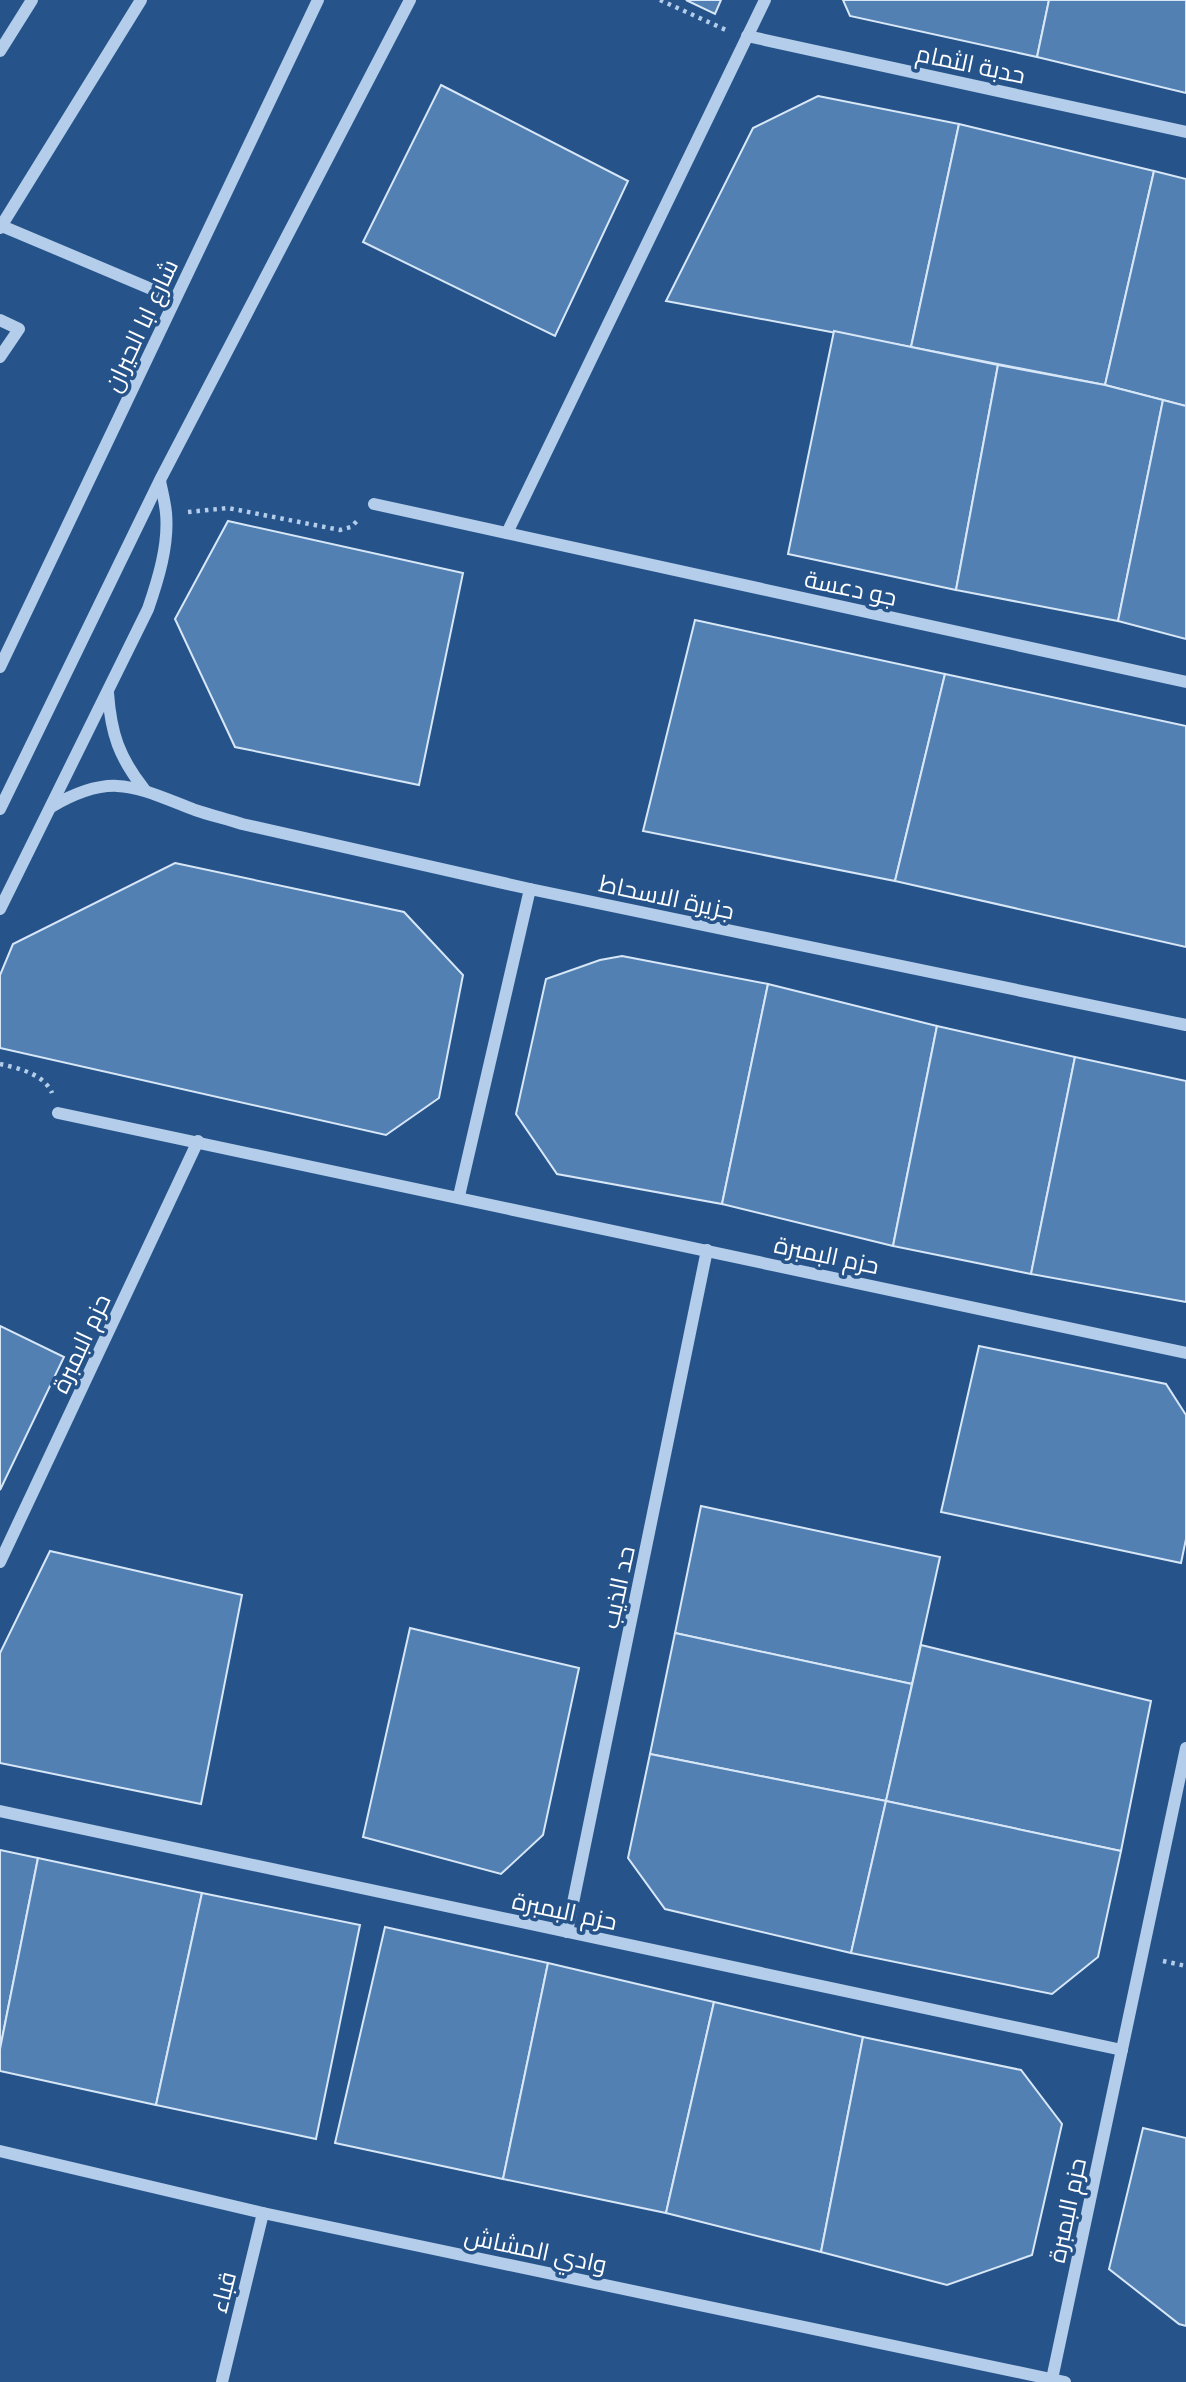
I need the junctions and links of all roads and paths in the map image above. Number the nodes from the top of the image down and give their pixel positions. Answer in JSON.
{"nodes":[{"id":1,"x":32,"y":0,"type":"edge"},
{"id":2,"x":141,"y":0,"type":"edge"},
{"id":3,"x":318,"y":0,"type":"edge"},
{"id":4,"x":410,"y":0,"type":"edge"},
{"id":5,"x":660,"y":0,"type":"edge"},
{"id":6,"x":765,"y":0,"type":"edge"},
{"id":7,"x":747,"y":36,"type":"junction"},
{"id":8,"x":0,"y":51,"type":"edge"},
{"id":9,"x":1186,"y":132,"type":"edge"},
{"id":10,"x":1,"y":227,"type":"edge"},
{"id":11,"x":175,"y":299,"type":"junction"},
{"id":12,"x":0,"y":320,"type":"edge"},
{"id":13,"x":0,"y":357,"type":"edge"},
{"id":14,"x":160,"y":480,"type":"junction"},
{"id":15,"x":373,"y":504,"type":"joint"},
{"id":16,"x":166,"y":514,"type":"junction"},
{"id":17,"x":507,"y":533,"type":"junction"},
{"id":18,"x":0,"y":667,"type":"edge"},
{"id":19,"x":1186,"y":682,"type":"edge"},
{"id":20,"x":108,"y":693,"type":"junction"},
{"id":21,"x":144,"y":789,"type":"junction"},
{"id":22,"x":51,"y":807,"type":"junction"},
{"id":23,"x":0,"y":809,"type":"edge"},
{"id":24,"x":530,"y":889,"type":"junction"},
{"id":25,"x":0,"y":909,"type":"edge"},
{"id":26,"x":1186,"y":1025,"type":"edge"},
{"id":27,"x":0,"y":1064,"type":"edge"},
{"id":28,"x":58,"y":1112,"type":"joint"},
{"id":29,"x":198,"y":1141,"type":"junction"},
{"id":30,"x":458,"y":1196,"type":"junction"},
{"id":31,"x":707,"y":1250,"type":"junction"},
{"id":32,"x":1186,"y":1353,"type":"edge"},
{"id":33,"x":0,"y":1562,"type":"edge"},
{"id":34,"x":1186,"y":1748,"type":"edge"},
{"id":35,"x":0,"y":1811,"type":"edge"},
{"id":36,"x":568,"y":1932,"type":"junction"},
{"id":37,"x":1122,"y":2050,"type":"junction"},
{"id":38,"x":0,"y":2151,"type":"edge"},
{"id":39,"x":263,"y":2213,"type":"junction"},
{"id":40,"x":1052,"y":2379,"type":"junction"},
{"id":41,"x":222,"y":2382,"type":"edge"},
{"id":42,"x":1065,"y":2382,"type":"edge"}],
"edges":[{"from":1,"to":8,"type":"street"},
{"from":2,"to":10,"type":"street"},
{"from":3,"to":11,"type":"street","name":"شارع ابا الحيران"},
{"from":4,"to":14,"type":"street"},
{"from":5,"to":7,"type":"path"},
{"from":6,"to":7,"type":"street"},
{"from":7,"to":9,"type":"street","name":"حدبة الثمام"},
{"from":7,"to":17,"type":"street"},
{"from":10,"to":11,"type":"street"},
{"from":11,"to":18,"type":"street","name":"شارع ابا الحيران"},
{"from":12,"to":13,"type":"street"},
{"from":14,"to":16,"type":"street"},
{"from":14,"to":23,"type":"street"},
{"from":15,"to":16,"type":"path"},
{"from":15,"to":17,"type":"street","name":"جو دعسة"},
{"from":16,"to":20,"type":"street"},
{"from":17,"to":19,"type":"street","name":"جو دعسة"},
{"from":20,"to":21,"type":"street"},
{"from":20,"to":22,"type":"street"},
{"from":21,"to":22,"type":"street","name":"جزيرة الاسحاط"},
{"from":21,"to":24,"type":"street","name":"جزيرة الاسحاط"},
{"from":22,"to":25,"type":"street"},
{"from":24,"to":26,"type":"street","name":"جزيرة الاسحاط"},
{"from":24,"to":30,"type":"street"},
{"from":27,"to":28,"type":"path"},
{"from":28,"to":29,"type":"street","name":"حزم البمبرة"},
{"from":29,"to":30,"type":"street","name":"حزم البمبرة"},
{"from":29,"to":33,"type":"street","name":"حزم البمبرة"},
{"from":30,"to":31,"type":"street","name":"حزم البمبرة"},
{"from":31,"to":32,"type":"street","name":"حزم البمبرة"},
{"from":31,"to":36,"type":"street","name":"حد الذيب"},
{"from":34,"to":37,"type":"street","name":"حزم البمبرة"},
{"from":35,"to":36,"type":"street","name":"حزم البمبرة"},
{"from":36,"to":37,"type":"street","name":"حزم البمبرة"},
{"from":37,"to":40,"type":"street","name":"حزم البمبرة"},
{"from":38,"to":39,"type":"street","name":"وادي المشاش"},
{"from":39,"to":40,"type":"street","name":"وادي المشاش"},
{"from":39,"to":41,"type":"street","name":"قباء"},
{"from":40,"to":42,"type":"street","name":"وادي المشاش"}]}
